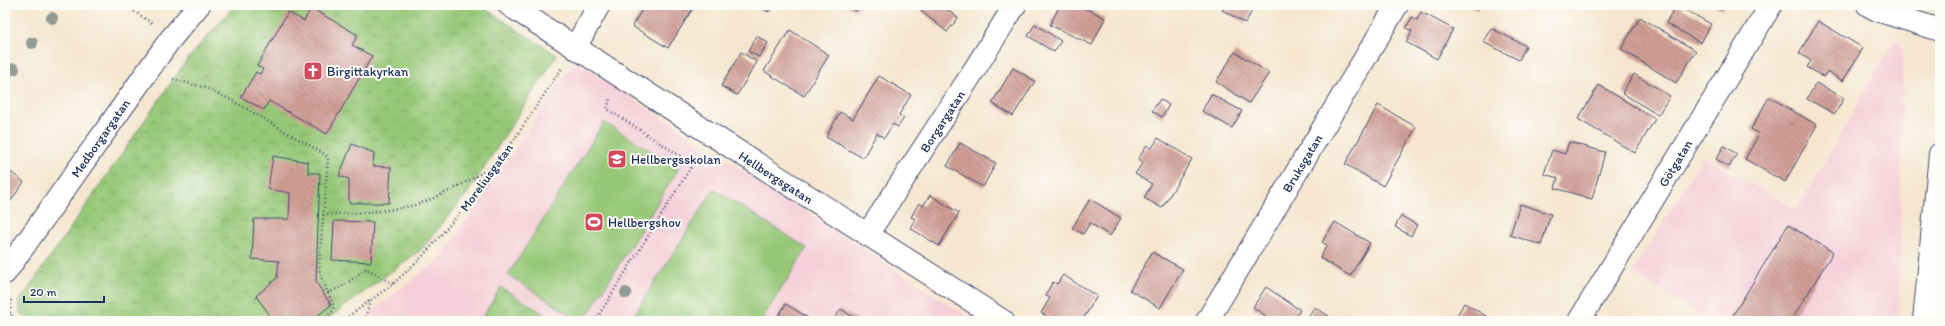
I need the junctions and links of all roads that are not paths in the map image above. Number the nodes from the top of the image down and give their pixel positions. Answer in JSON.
{"nodes":[{"id":1,"x":198,"y":5,"type":"edge"},
{"id":2,"x":509,"y":5,"type":"edge"},
{"id":3,"x":599,"y":5,"type":"edge"},
{"id":4,"x":1015,"y":5,"type":"edge"},
{"id":5,"x":1397,"y":5,"type":"edge"},
{"id":6,"x":1771,"y":5,"type":"edge"},
{"id":7,"x":1868,"y":5,"type":"edge"},
{"id":8,"x":1940,"y":30,"type":"edge"},
{"id":9,"x":575,"y":48,"type":"junction"},
{"id":10,"x":1940,"y":154,"type":"edge"},
{"id":11,"x":867,"y":235,"type":"junction"},
{"id":12,"x":5,"y":273,"type":"edge"},
{"id":13,"x":1003,"y":321,"type":"edge"},
{"id":14,"x":1207,"y":321,"type":"edge"},
{"id":15,"x":1579,"y":321,"type":"edge"},
{"id":16,"x":1924,"y":321,"type":"edge"}],
"edges":[{"from":1,"to":12,"type":"street","name":"Medborgargatan"},
{"from":2,"to":9,"type":"street","name":"Hellbergsgatan"},
{"from":3,"to":9,"type":"street"},
{"from":4,"to":11,"type":"street","name":"Borgargatan"},
{"from":5,"to":14,"type":"street","name":"Bruksgatan"},
{"from":6,"to":15,"type":"street","name":"Götgatan"},
{"from":7,"to":8,"type":"street"},
{"from":9,"to":11,"type":"street","name":"Hellbergsgatan"},
{"from":10,"to":16,"type":"street"},
{"from":11,"to":13,"type":"street","name":"Hellbergsgatan"}]}
